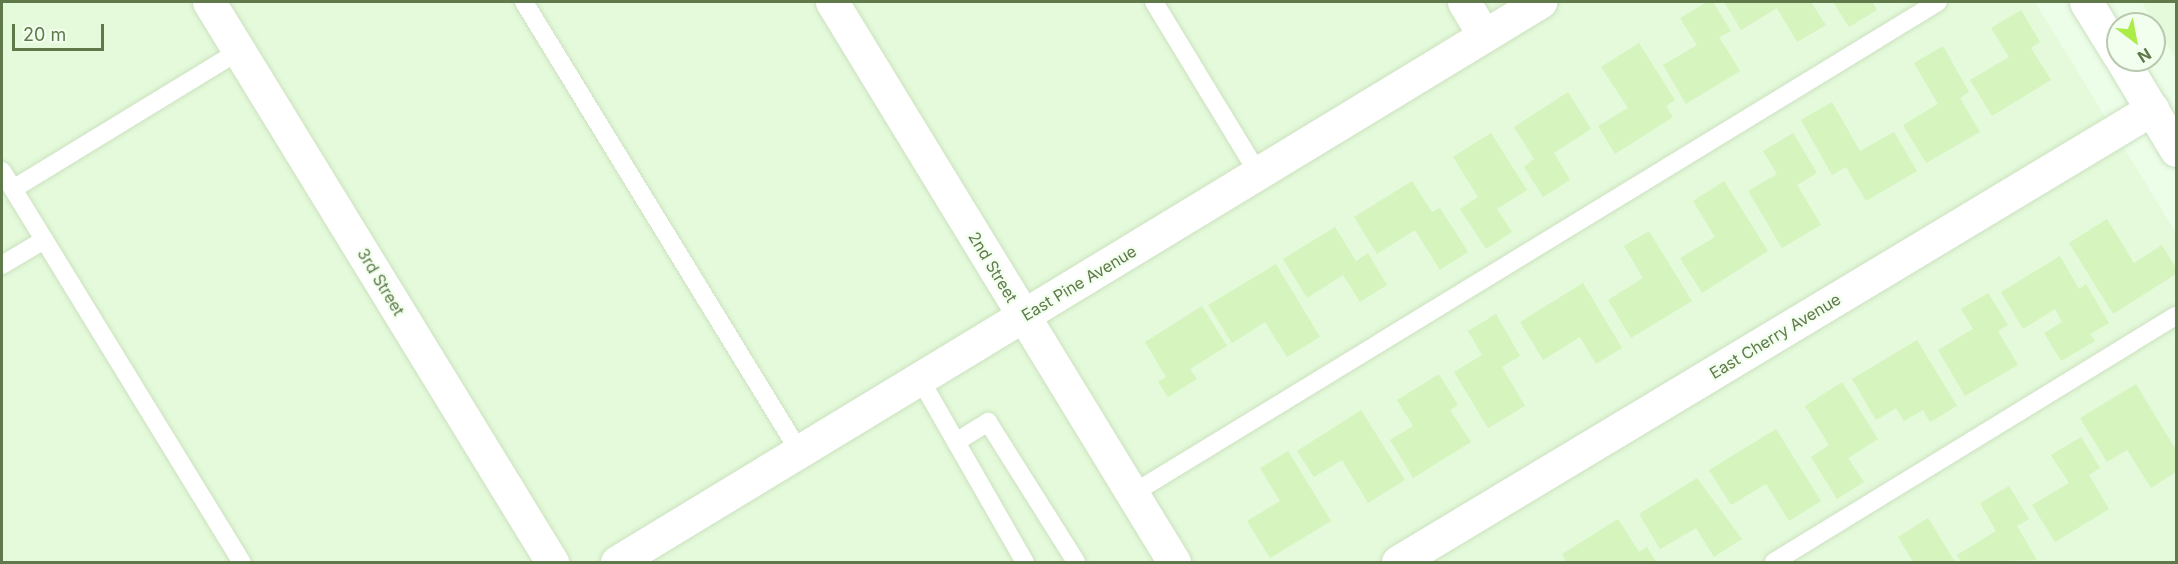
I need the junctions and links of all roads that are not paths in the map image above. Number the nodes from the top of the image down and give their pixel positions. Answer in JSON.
{"nodes":[{"id":1,"x":209,"y":2,"type":"edge"},
{"id":2,"x":524,"y":2,"type":"edge"},
{"id":3,"x":832,"y":2,"type":"edge"},
{"id":4,"x":1154,"y":2,"type":"edge"},
{"id":5,"x":1464,"y":2,"type":"edge"},
{"id":6,"x":1539,"y":2,"type":"edge"},
{"id":7,"x":1938,"y":2,"type":"edge"},
{"id":8,"x":2086,"y":2,"type":"edge"},
{"id":9,"x":2106,"y":34,"type":"edge"},
{"id":10,"x":1484,"y":35,"type":"junction"},
{"id":11,"x":239,"y":51,"type":"junction"},
{"id":12,"x":2129,"y":72,"type":"edge"},
{"id":13,"x":2152,"y":109,"type":"junction"},
{"id":14,"x":2176,"y":150,"type":"edge"},
{"id":15,"x":2,"y":171,"type":"edge"},
{"id":16,"x":1259,"y":175,"type":"junction"},
{"id":17,"x":13,"y":189,"type":"junction"},
{"id":18,"x":44,"y":240,"type":"junction"},
{"id":19,"x":2,"y":266,"type":"edge"},
{"id":20,"x":2176,"y":316,"type":"edge"},
{"id":21,"x":1023,"y":317,"type":"junction"},
{"id":22,"x":920,"y":379,"type":"junction"},
{"id":23,"x":956,"y":442,"type":"junction"},
{"id":24,"x":799,"y":452,"type":"junction"},
{"id":25,"x":1132,"y":494,"type":"junction"},
{"id":26,"x":242,"y":562,"type":"edge"},
{"id":27,"x":552,"y":562,"type":"edge"},
{"id":28,"x":617,"y":562,"type":"edge"},
{"id":29,"x":1026,"y":562,"type":"edge"},
{"id":30,"x":1076,"y":562,"type":"edge"},
{"id":31,"x":1174,"y":562,"type":"edge"},
{"id":32,"x":1398,"y":562,"type":"edge"},
{"id":33,"x":1774,"y":562,"type":"edge"}],
"edges":[{"from":1,"to":11,"type":"street","name":"3rd Street"},
{"from":2,"to":24,"type":"lane"},
{"from":3,"to":21,"type":"street","name":"2nd Street"},
{"from":4,"to":16,"type":"lane"},
{"from":5,"to":10,"type":"street"},
{"from":6,"to":10,"type":"street","name":"East Pine Avenue"},
{"from":7,"to":25,"type":"lane"},
{"from":8,"to":9,"type":"street"},
{"from":10,"to":16,"type":"street","name":"East Pine Avenue"},
{"from":11,"to":17,"type":"lane"},
{"from":11,"to":27,"type":"street","name":"3rd Street"},
{"from":12,"to":13,"type":"street"},
{"from":13,"to":14,"type":"street"},
{"from":13,"to":32,"type":"street","name":"East Cherry Avenue"},
{"from":15,"to":17,"type":"lane"},
{"from":16,"to":21,"type":"street","name":"East Pine Avenue"},
{"from":17,"to":18,"type":"lane"},
{"from":18,"to":19,"type":"lane"},
{"from":18,"to":26,"type":"lane"},
{"from":20,"to":33,"type":"lane"},
{"from":21,"to":22,"type":"street","name":"East Pine Avenue"},
{"from":21,"to":25,"type":"street","name":"2nd Street"},
{"from":22,"to":23,"type":"lane"},
{"from":22,"to":24,"type":"street","name":"East Pine Avenue"},
{"from":23,"to":29,"type":"lane"},
{"from":23,"to":30,"type":"lane"},
{"from":24,"to":28,"type":"street","name":"East Pine Avenue"},
{"from":25,"to":31,"type":"street","name":"2nd Street"}]}
